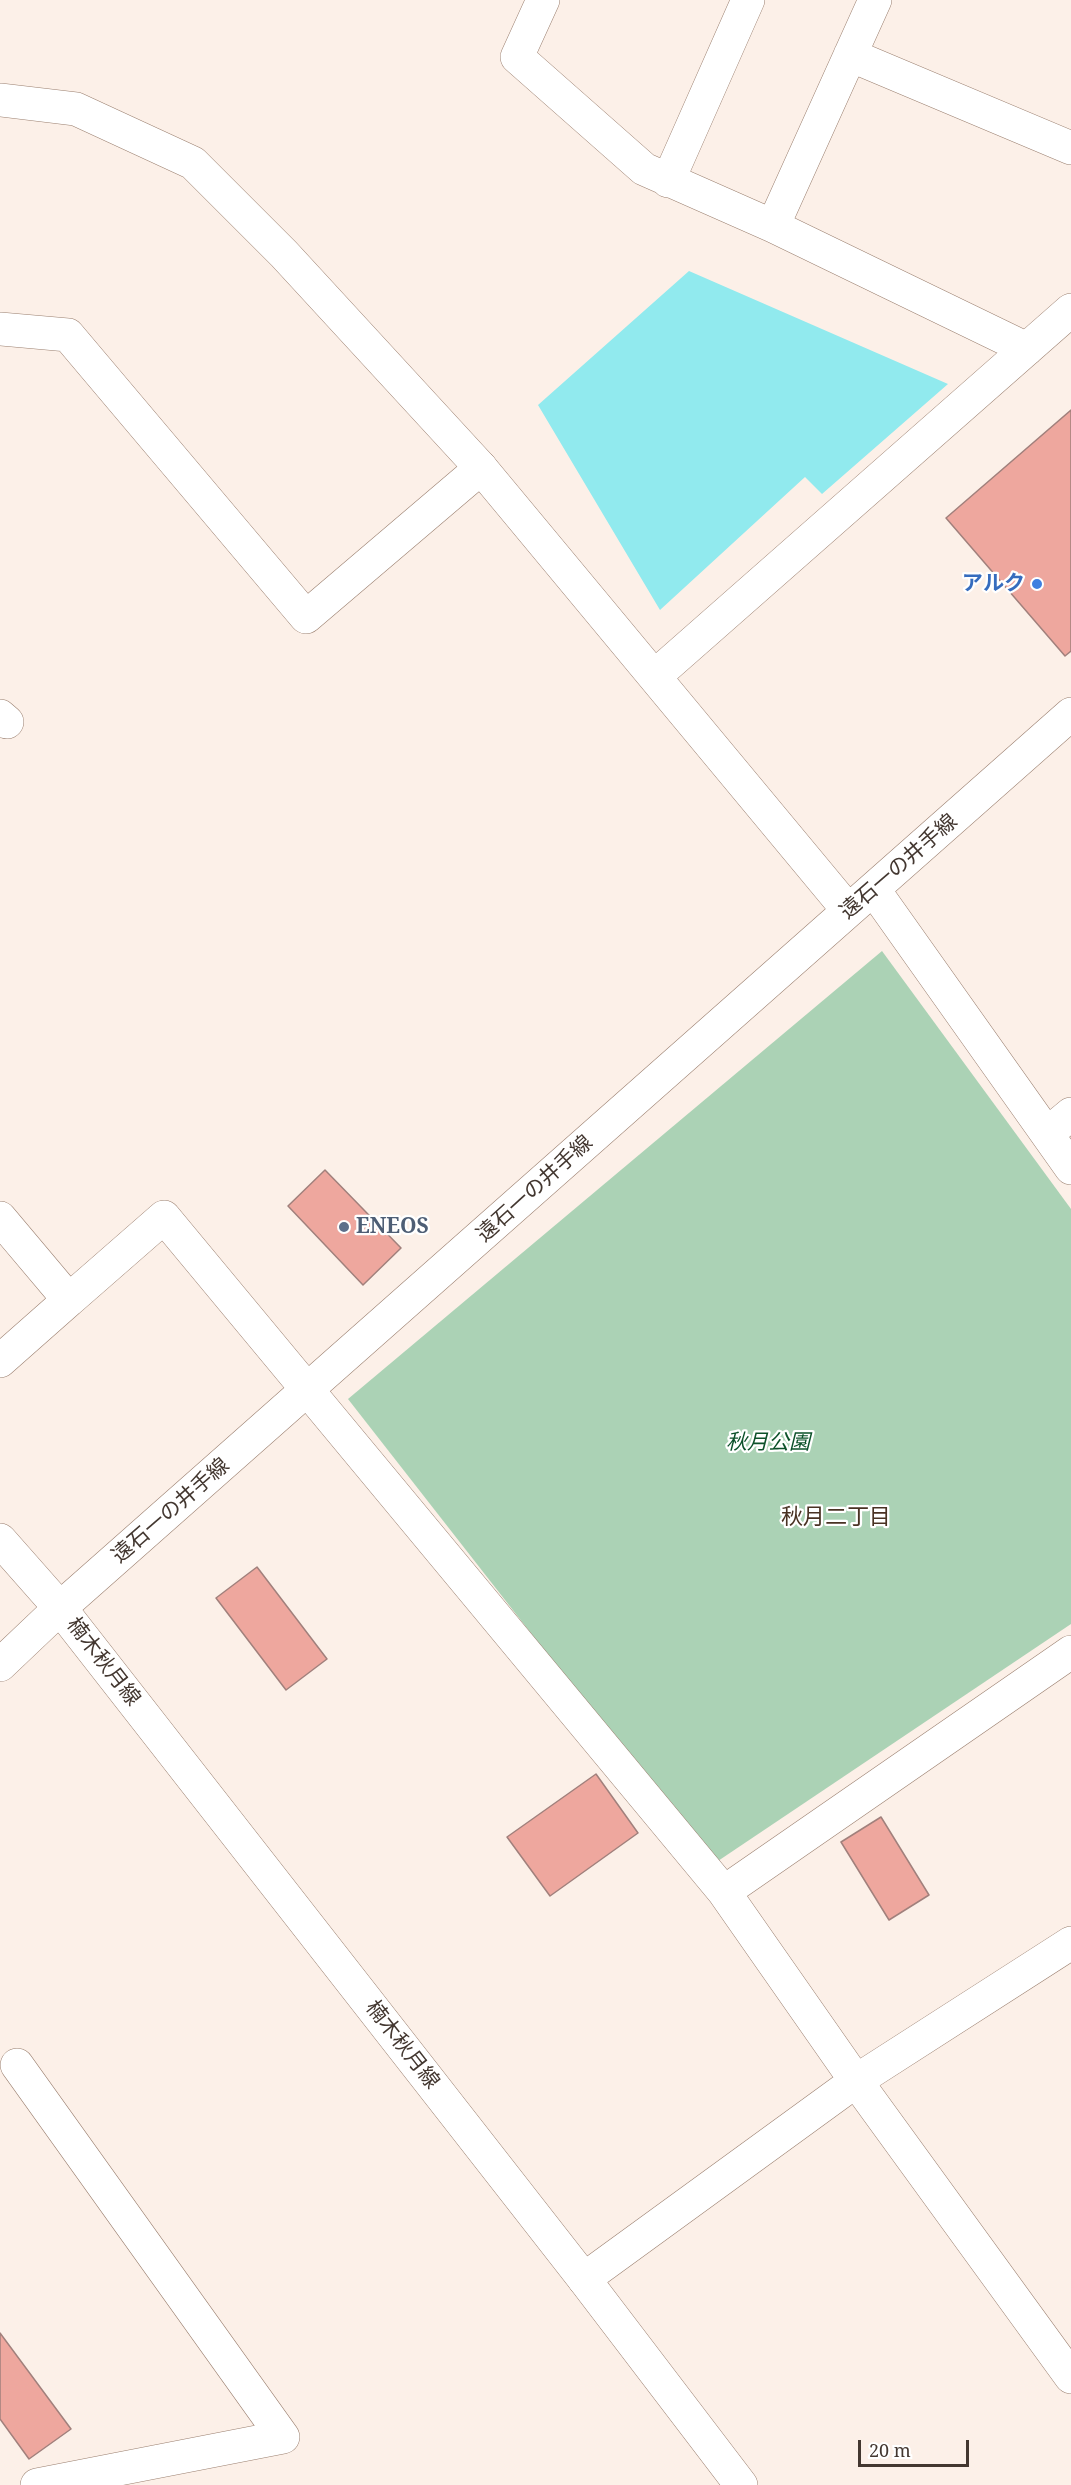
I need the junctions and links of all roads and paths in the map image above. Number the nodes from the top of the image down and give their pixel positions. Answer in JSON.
{"nodes":[{"id":1,"x":543,"y":0,"type":"edge"},
{"id":2,"x":748,"y":0,"type":"edge"},
{"id":3,"x":875,"y":0,"type":"edge"},
{"id":4,"x":850,"y":55,"type":"junction"},
{"id":5,"x":0,"y":100,"type":"edge"},
{"id":6,"x":1071,"y":148,"type":"edge"},
{"id":7,"x":668,"y":181,"type":"junction"},
{"id":8,"x":773,"y":226,"type":"junction"},
{"id":9,"x":1071,"y":310,"type":"edge"},
{"id":10,"x":0,"y":329,"type":"edge"},
{"id":11,"x":1027,"y":349,"type":"junction"},
{"id":12,"x":481,"y":468,"type":"junction"},
{"id":13,"x":656,"y":676,"type":"junction"},
{"id":14,"x":1071,"y":714,"type":"edge"},
{"id":15,"x":874,"y":890,"type":"junction"},
{"id":16,"x":848,"y":910,"type":"junction"},
{"id":17,"x":1059,"y":1124,"type":"edge"},
{"id":18,"x":1071,"y":1168,"type":"edge"},
{"id":19,"x":0,"y":1218,"type":"edge"},
{"id":20,"x":69,"y":1300,"type":"junction"},
{"id":21,"x":0,"y":1361,"type":"edge"},
{"id":22,"x":309,"y":1390,"type":"junction"},
{"id":23,"x":0,"y":1540,"type":"edge"},
{"id":24,"x":60,"y":1608,"type":"junction"},
{"id":25,"x":1071,"y":1652,"type":"edge"},
{"id":26,"x":0,"y":1665,"type":"edge"},
{"id":27,"x":723,"y":1892,"type":"junction"},
{"id":28,"x":1071,"y":1943,"type":"edge"},
{"id":29,"x":17,"y":2065,"type":"dead end"},
{"id":30,"x":856,"y":2081,"type":"junction"},
{"id":31,"x":584,"y":2279,"type":"junction"},
{"id":32,"x":1071,"y":2378,"type":"edge"},
{"id":33,"x":116,"y":2478,"type":"edge"},
{"id":34,"x":37,"y":2485,"type":"edge"},
{"id":35,"x":741,"y":2485,"type":"edge"}],
"edges":[{"from":1,"to":7,"type":"street"},
{"from":2,"to":7,"type":"street"},
{"from":3,"to":4,"type":"street"},
{"from":4,"to":6,"type":"street"},
{"from":4,"to":8,"type":"street"},
{"from":5,"to":12,"type":"street"},
{"from":7,"to":8,"type":"street"},
{"from":8,"to":11,"type":"street"},
{"from":9,"to":11,"type":"street"},
{"from":10,"to":12,"type":"street"},
{"from":11,"to":13,"type":"street"},
{"from":12,"to":13,"type":"street"},
{"from":13,"to":16,"type":"street"},
{"from":14,"to":15,"type":"street","name":"遠石一の井手線"},
{"from":15,"to":16,"type":"street","name":"遠石一の井手線"},
{"from":15,"to":17,"type":"street"},
{"from":16,"to":22,"type":"street","name":"遠石一の井手線"},
{"from":17,"to":18,"type":"street"},
{"from":19,"to":20,"type":"street"},
{"from":20,"to":21,"type":"street"},
{"from":20,"to":22,"type":"street"},
{"from":22,"to":24,"type":"street","name":"遠石一の井手線"},
{"from":22,"to":27,"type":"street"},
{"from":23,"to":24,"type":"street","name":"楠木秋月線"},
{"from":24,"to":26,"type":"street","name":"遠石一の井手線"},
{"from":24,"to":31,"type":"street","name":"楠木秋月線"},
{"from":25,"to":27,"type":"street"},
{"from":27,"to":30,"type":"street"},
{"from":28,"to":30,"type":"street"},
{"from":29,"to":33,"type":"street"},
{"from":30,"to":31,"type":"street"},
{"from":30,"to":32,"type":"street"},
{"from":31,"to":35,"type":"street","name":"楠木秋月線"},
{"from":33,"to":34,"type":"street"}]}
